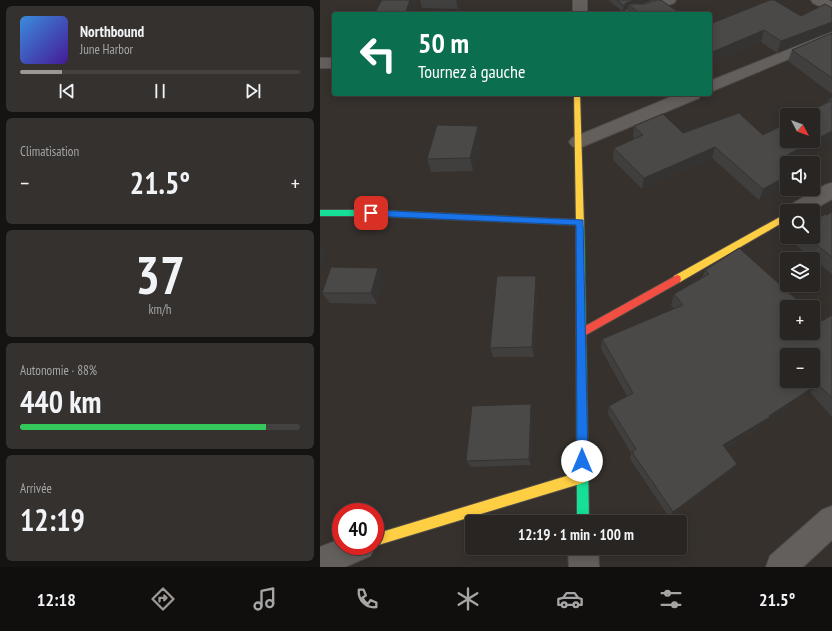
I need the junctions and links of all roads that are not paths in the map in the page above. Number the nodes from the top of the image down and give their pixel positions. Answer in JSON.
{"nodes":[{"id":1,"x":580,"y":0,"type":"edge"},
{"id":2,"x":669,"y":0,"type":"edge"},
{"id":3,"x":818,"y":0,"type":"edge"},
{"id":4,"x":832,"y":8,"type":"edge"},
{"id":5,"x":580,"y":12,"type":"edge"},
{"id":6,"x":636,"y":12,"type":"edge"},
{"id":7,"x":832,"y":36,"type":"edge"},
{"id":8,"x":320,"y":63,"type":"edge"},
{"id":9,"x":332,"y":63,"type":"edge"},
{"id":10,"x":712,"y":86,"type":"edge"},
{"id":11,"x":577,"y":96,"type":"edge"},
{"id":12,"x":688,"y":96,"type":"edge"},
{"id":13,"x":578,"y":142,"type":"junction"},
{"id":14,"x":832,"y":190,"type":"edge"},
{"id":15,"x":807,"y":204,"type":"edge"},
{"id":16,"x":320,"y":213,"type":"edge"},
{"id":17,"x":780,"y":220,"type":"edge"},
{"id":18,"x":580,"y":222,"type":"junction"},
{"id":19,"x":581,"y":333,"type":"junction"},
{"id":20,"x":583,"y":476,"type":"junction"},
{"id":21,"x":583,"y":515,"type":"edge"},
{"id":22,"x":832,"y":520,"type":"edge"},
{"id":23,"x":384,"y":537,"type":"edge"},
{"id":24,"x":338,"y":555,"type":"edge"},
{"id":25,"x":583,"y":555,"type":"edge"},
{"id":26,"x":320,"y":562,"type":"edge"},
{"id":27,"x":584,"y":567,"type":"edge"},
{"id":28,"x":781,"y":567,"type":"edge"}],
"edges":[{"from":1,"to":5,"type":"street"},
{"from":2,"to":6,"type":"street"},
{"from":3,"to":4,"type":"street"},
{"from":7,"to":10,"type":"street"},
{"from":8,"to":9,"type":"street"},
{"from":11,"to":13,"type":"street"},
{"from":12,"to":13,"type":"street"},
{"from":13,"to":18,"type":"street"},
{"from":14,"to":15,"type":"street"},
{"from":16,"to":18,"type":"street"},
{"from":17,"to":19,"type":"street"},
{"from":18,"to":19,"type":"street"},
{"from":19,"to":20,"type":"street"},
{"from":20,"to":21,"type":"street"},
{"from":20,"to":23,"type":"street"},
{"from":22,"to":28,"type":"street"},
{"from":24,"to":26,"type":"street"},
{"from":25,"to":27,"type":"street"}]}
